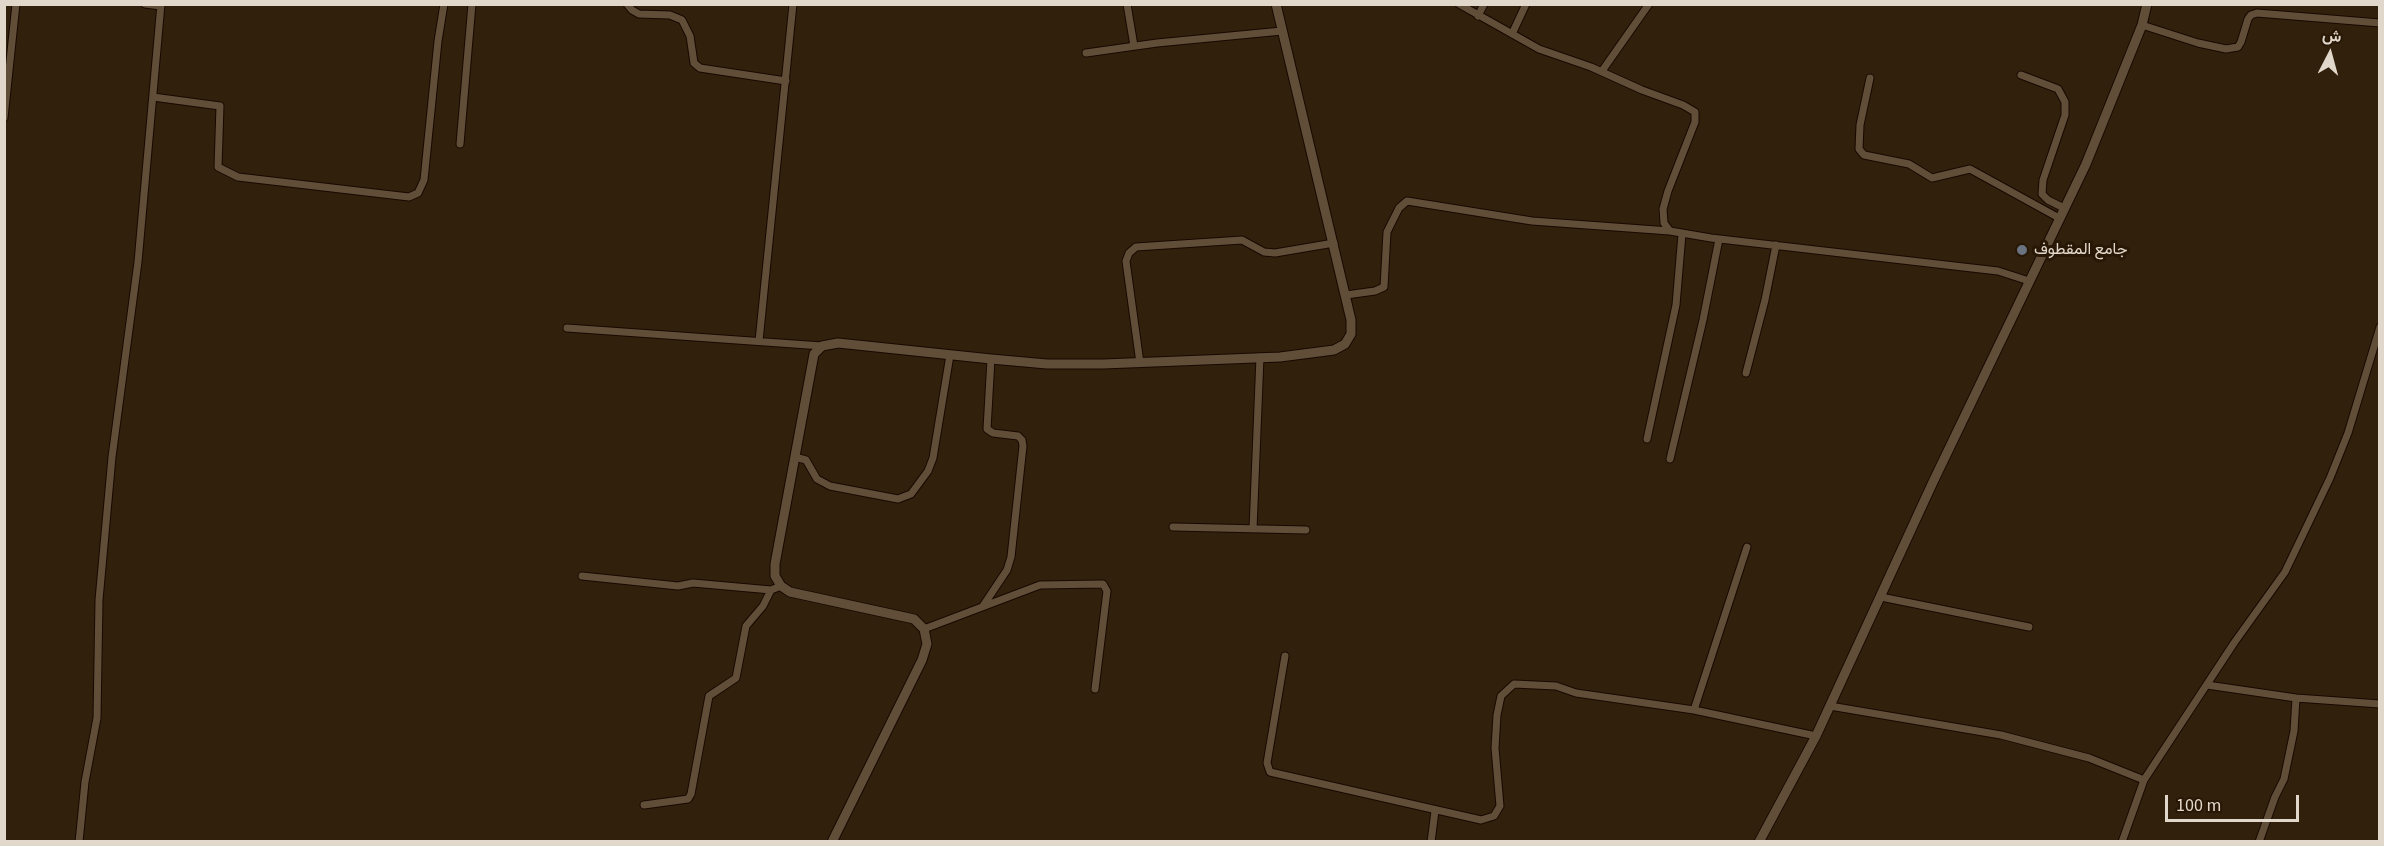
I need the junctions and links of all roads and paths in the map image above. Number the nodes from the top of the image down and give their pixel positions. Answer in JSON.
{"nodes":[{"id":1,"x":16,"y":4,"type":"edge"},
{"id":2,"x":145,"y":4,"type":"edge"},
{"id":3,"x":444,"y":4,"type":"edge"},
{"id":4,"x":472,"y":4,"type":"edge"},
{"id":5,"x":627,"y":4,"type":"edge"},
{"id":6,"x":793,"y":4,"type":"edge"},
{"id":7,"x":1127,"y":4,"type":"edge"},
{"id":8,"x":1276,"y":4,"type":"edge"},
{"id":9,"x":1459,"y":4,"type":"edge"},
{"id":10,"x":1484,"y":4,"type":"edge"},
{"id":11,"x":1526,"y":4,"type":"edge"},
{"id":12,"x":1648,"y":4,"type":"edge"},
{"id":13,"x":2147,"y":4,"type":"edge"},
{"id":14,"x":161,"y":5,"type":"edge"},
{"id":15,"x":1478,"y":16,"type":"junction"},
{"id":16,"x":2379,"y":23,"type":"edge"},
{"id":17,"x":2142,"y":25,"type":"junction"},
{"id":18,"x":1282,"y":31,"type":"junction"},
{"id":19,"x":1512,"y":34,"type":"junction"},
{"id":20,"x":1134,"y":46,"type":"junction"},
{"id":21,"x":1086,"y":53,"type":"dead end"},
{"id":22,"x":1602,"y":71,"type":"junction"},
{"id":23,"x":2021,"y":75,"type":"dead end"},
{"id":24,"x":1870,"y":78,"type":"dead end"},
{"id":25,"x":786,"y":81,"type":"junction"},
{"id":26,"x":153,"y":97,"type":"junction"},
{"id":27,"x":4,"y":118,"type":"edge"},
{"id":28,"x":460,"y":144,"type":"dead end"},
{"id":29,"x":2064,"y":208,"type":"junction"},
{"id":30,"x":2059,"y":218,"type":"junction"},
{"id":31,"x":1670,"y":231,"type":"junction"},
{"id":32,"x":1682,"y":234,"type":"junction"},
{"id":33,"x":1719,"y":239,"type":"junction"},
{"id":34,"x":1334,"y":243,"type":"junction"},
{"id":35,"x":1776,"y":246,"type":"junction"},
{"id":36,"x":2029,"y":281,"type":"junction"},
{"id":37,"x":1346,"y":295,"type":"junction"},
{"id":38,"x":2379,"y":327,"type":"edge"},
{"id":39,"x":567,"y":328,"type":"dead end"},
{"id":40,"x":759,"y":341,"type":"junction"},
{"id":41,"x":822,"y":346,"type":"junction"},
{"id":42,"x":950,"y":355,"type":"junction"},
{"id":43,"x":1260,"y":357,"type":"junction"},
{"id":44,"x":991,"y":359,"type":"junction"},
{"id":45,"x":1140,"y":363,"type":"junction"},
{"id":46,"x":1746,"y":373,"type":"dead end"},
{"id":47,"x":1647,"y":439,"type":"dead end"},
{"id":48,"x":795,"y":457,"type":"junction"},
{"id":49,"x":1670,"y":459,"type":"dead end"},
{"id":50,"x":1173,"y":527,"type":"dead end"},
{"id":51,"x":1253,"y":529,"type":"junction"},
{"id":52,"x":1306,"y":530,"type":"dead end"},
{"id":53,"x":1747,"y":547,"type":"dead end"},
{"id":54,"x":582,"y":576,"type":"dead end"},
{"id":55,"x":776,"y":588,"type":"junction"},
{"id":56,"x":1881,"y":597,"type":"junction"},
{"id":57,"x":983,"y":606,"type":"junction"},
{"id":58,"x":2029,"y":627,"type":"dead end"},
{"id":59,"x":924,"y":628,"type":"junction"},
{"id":60,"x":1285,"y":656,"type":"dead end"},
{"id":61,"x":2207,"y":685,"type":"junction"},
{"id":62,"x":1095,"y":689,"type":"dead end"},
{"id":63,"x":2296,"y":698,"type":"junction"},
{"id":64,"x":2379,"y":704,"type":"edge"},
{"id":65,"x":1830,"y":706,"type":"junction"},
{"id":66,"x":1694,"y":710,"type":"junction"},
{"id":67,"x":1816,"y":736,"type":"junction"},
{"id":68,"x":2144,"y":780,"type":"junction"},
{"id":69,"x":644,"y":805,"type":"dead end"},
{"id":70,"x":1434,"y":811,"type":"junction"},
{"id":71,"x":79,"y":842,"type":"edge"},
{"id":72,"x":832,"y":842,"type":"edge"},
{"id":73,"x":1431,"y":842,"type":"edge"},
{"id":74,"x":1759,"y":842,"type":"edge"},
{"id":75,"x":2122,"y":842,"type":"edge"},
{"id":76,"x":2259,"y":842,"type":"edge"}],
"edges":[{"from":1,"to":27,"type":"street"},
{"from":2,"to":14,"type":"street"},
{"from":3,"to":26,"type":"street"},
{"from":4,"to":28,"type":"street"},
{"from":5,"to":25,"type":"street"},
{"from":6,"to":25,"type":"street"},
{"from":7,"to":20,"type":"street"},
{"from":8,"to":18,"type":"street"},
{"from":9,"to":15,"type":"street"},
{"from":10,"to":15,"type":"street"},
{"from":11,"to":19,"type":"street"},
{"from":12,"to":22,"type":"street"},
{"from":13,"to":17,"type":"street"},
{"from":14,"to":26,"type":"street"},
{"from":15,"to":19,"type":"street"},
{"from":16,"to":17,"type":"street"},
{"from":17,"to":29,"type":"street"},
{"from":18,"to":20,"type":"street"},
{"from":18,"to":34,"type":"street"},
{"from":19,"to":22,"type":"street"},
{"from":20,"to":21,"type":"street"},
{"from":22,"to":31,"type":"street"},
{"from":23,"to":29,"type":"street"},
{"from":24,"to":30,"type":"street"},
{"from":25,"to":40,"type":"street"},
{"from":26,"to":71,"type":"street"},
{"from":29,"to":30,"type":"street"},
{"from":30,"to":36,"type":"street"},
{"from":31,"to":32,"type":"street"},
{"from":31,"to":37,"type":"street"},
{"from":32,"to":33,"type":"street"},
{"from":32,"to":47,"type":"street"},
{"from":33,"to":35,"type":"street"},
{"from":33,"to":49,"type":"street"},
{"from":34,"to":37,"type":"street"},
{"from":34,"to":45,"type":"street"},
{"from":35,"to":36,"type":"street"},
{"from":35,"to":46,"type":"street"},
{"from":36,"to":56,"type":"street"},
{"from":37,"to":43,"type":"street"},
{"from":38,"to":61,"type":"street"},
{"from":39,"to":40,"type":"street"},
{"from":40,"to":41,"type":"street"},
{"from":41,"to":42,"type":"street"},
{"from":41,"to":48,"type":"street"},
{"from":42,"to":44,"type":"street"},
{"from":42,"to":48,"type":"street"},
{"from":43,"to":45,"type":"street"},
{"from":43,"to":51,"type":"street"},
{"from":44,"to":45,"type":"street"},
{"from":44,"to":57,"type":"street"},
{"from":48,"to":55,"type":"street"},
{"from":50,"to":51,"type":"street"},
{"from":51,"to":52,"type":"street"},
{"from":53,"to":66,"type":"street"},
{"from":54,"to":55,"type":"street"},
{"from":55,"to":59,"type":"street"},
{"from":55,"to":69,"type":"street"},
{"from":56,"to":58,"type":"street"},
{"from":56,"to":65,"type":"street"},
{"from":57,"to":59,"type":"street"},
{"from":57,"to":62,"type":"street"},
{"from":59,"to":72,"type":"street"},
{"from":60,"to":70,"type":"street"},
{"from":61,"to":63,"type":"street"},
{"from":61,"to":68,"type":"street"},
{"from":63,"to":64,"type":"street"},
{"from":63,"to":76,"type":"street"},
{"from":65,"to":67,"type":"street"},
{"from":65,"to":68,"type":"street"},
{"from":66,"to":67,"type":"street"},
{"from":66,"to":70,"type":"street"},
{"from":67,"to":74,"type":"street"},
{"from":68,"to":75,"type":"street"},
{"from":70,"to":73,"type":"street"}]}
